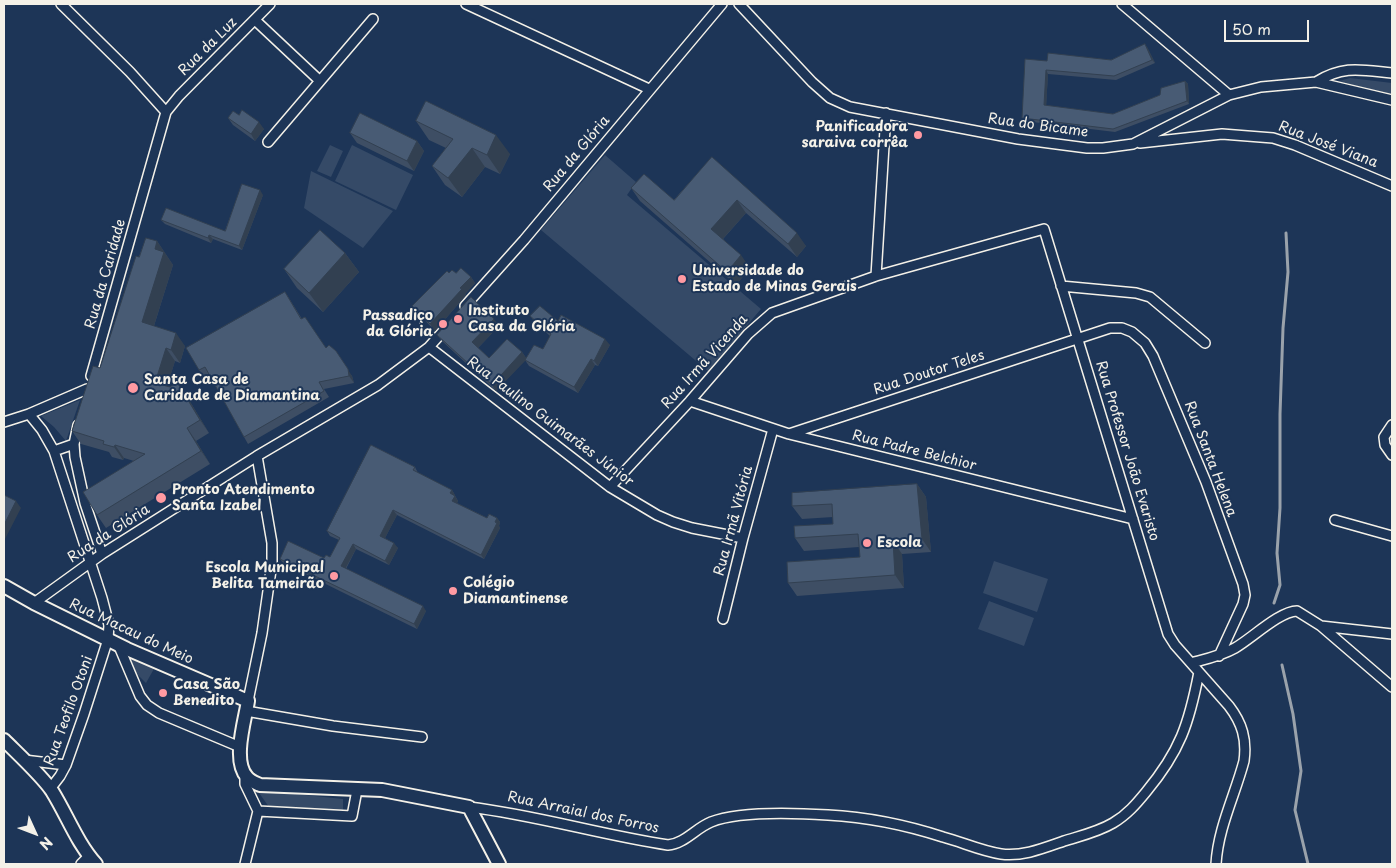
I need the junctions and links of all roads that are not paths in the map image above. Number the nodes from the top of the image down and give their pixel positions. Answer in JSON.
{"nodes":[{"id":1,"x":61,"y":4,"type":"edge"},
{"id":2,"x":270,"y":4,"type":"edge"},
{"id":3,"x":466,"y":4,"type":"edge"},
{"id":4,"x":722,"y":4,"type":"edge"},
{"id":5,"x":739,"y":4,"type":"edge"},
{"id":6,"x":1122,"y":4,"type":"edge"},
{"id":7,"x":373,"y":19,"type":"dead end"},
{"id":8,"x":255,"y":20,"type":"junction"},
{"id":9,"x":1392,"y":73,"type":"edge"},
{"id":10,"x":320,"y":81,"type":"junction"},
{"id":11,"x":1316,"y":82,"type":"junction"},
{"id":12,"x":650,"y":89,"type":"junction"},
{"id":13,"x":1228,"y":95,"type":"junction"},
{"id":14,"x":1392,"y":100,"type":"edge"},
{"id":15,"x":166,"y":112,"type":"junction"},
{"id":16,"x":886,"y":113,"type":"junction"},
{"id":17,"x":268,"y":142,"type":"dead end"},
{"id":18,"x":1133,"y":144,"type":"junction"},
{"id":19,"x":1392,"y":186,"type":"edge"},
{"id":20,"x":1044,"y":229,"type":"joint"},
{"id":21,"x":876,"y":276,"type":"junction"},
{"id":22,"x":1061,"y":286,"type":"junction"},
{"id":23,"x":459,"y":314,"type":"edge"},
{"id":24,"x":448,"y":325,"type":"edge"},
{"id":25,"x":1078,"y":338,"type":"junction"},
{"id":26,"x":1205,"y":343,"type":"dead end"},
{"id":27,"x":429,"y":347,"type":"junction"},
{"id":28,"x":690,"y":401,"type":"junction"},
{"id":29,"x":81,"y":412,"type":"edge"},
{"id":30,"x":29,"y":414,"type":"junction"},
{"id":31,"x":4,"y":422,"type":"edge"},
{"id":32,"x":1392,"y":425,"type":"edge"},
{"id":33,"x":773,"y":429,"type":"junction"},
{"id":34,"x":789,"y":434,"type":"junction"},
{"id":35,"x":74,"y":444,"type":"junction"},
{"id":36,"x":54,"y":451,"type":"junction"},
{"id":37,"x":1392,"y":455,"type":"edge"},
{"id":38,"x":258,"y":456,"type":"junction"},
{"id":39,"x":610,"y":487,"type":"junction"},
{"id":40,"x":1134,"y":520,"type":"junction"},
{"id":41,"x":1334,"y":520,"type":"dead end"},
{"id":42,"x":1392,"y":536,"type":"edge"},
{"id":43,"x":743,"y":538,"type":"junction"},
{"id":44,"x":102,"y":554,"type":"junction"},
{"id":45,"x":90,"y":562,"type":"junction"},
{"id":46,"x":5,"y":587,"type":"edge"},
{"id":47,"x":34,"y":603,"type":"junction"},
{"id":48,"x":723,"y":620,"type":"dead end"},
{"id":49,"x":1321,"y":626,"type":"junction"},
{"id":50,"x":1392,"y":634,"type":"edge"},
{"id":51,"x":113,"y":642,"type":"junction"},
{"id":52,"x":1219,"y":656,"type":"junction"},
{"id":53,"x":1191,"y":663,"type":"junction"},
{"id":54,"x":1199,"y":672,"type":"junction"},
{"id":55,"x":1392,"y":687,"type":"edge"},
{"id":56,"x":247,"y":706,"type":"junction"},
{"id":57,"x":422,"y":737,"type":"dead end"},
{"id":58,"x":4,"y":740,"type":"edge"},
{"id":59,"x":240,"y":747,"type":"junction"},
{"id":60,"x":22,"y":760,"type":"junction"},
{"id":61,"x":66,"y":765,"type":"junction"},
{"id":62,"x":245,"y":776,"type":"junction"},
{"id":63,"x":50,"y":789,"type":"junction"},
{"id":64,"x":357,"y":790,"type":"junction"},
{"id":65,"x":468,"y":807,"type":"junction"},
{"id":66,"x":258,"y":811,"type":"junction"},
{"id":67,"x":89,"y":861,"type":"edge"},
{"id":68,"x":246,"y":864,"type":"edge"},
{"id":69,"x":499,"y":864,"type":"edge"},
{"id":70,"x":1216,"y":864,"type":"edge"}],
"edges":[{"from":1,"to":15,"type":"street"},
{"from":2,"to":8,"type":"street","name":"Rua da Luz"},
{"from":3,"to":12,"type":"street"},
{"from":4,"to":12,"type":"street","name":"Rua da Glória"},
{"from":5,"to":16,"type":"street","name":"Rua do Bicame"},
{"from":6,"to":13,"type":"street"},
{"from":7,"to":10,"type":"street"},
{"from":8,"to":10,"type":"street"},
{"from":8,"to":15,"type":"street","name":"Rua da Luz"},
{"from":9,"to":11,"type":"street"},
{"from":10,"to":17,"type":"street"},
{"from":11,"to":13,"type":"street","name":"Rua do Bicame"},
{"from":11,"to":14,"type":"street","name":"Rua do Bicame"},
{"from":12,"to":23,"type":"street","name":"Rua da Glória"},
{"from":13,"to":18,"type":"street","name":"Rua do Bicame"},
{"from":15,"to":30,"type":"street","name":"Rua da Caridade"},
{"from":16,"to":18,"type":"street","name":"Rua do Bicame"},
{"from":16,"to":21,"type":"street"},
{"from":18,"to":19,"type":"street","name":"Rua José Viana"},
{"from":20,"to":21,"type":"street","name":"Rua Irmã Vicenda"},
{"from":20,"to":22,"type":"street","name":"Rua Professor João Evaristo"},
{"from":21,"to":28,"type":"street","name":"Rua Irmã Vicenda"},
{"from":22,"to":25,"type":"street","name":"Rua Professor João Evaristo"},
{"from":22,"to":26,"type":"street"},
{"from":24,"to":27,"type":"street","name":"Rua da Glória"},
{"from":25,"to":34,"type":"street","name":"Rua Doutor Teles"},
{"from":25,"to":40,"type":"street","name":"Rua Professor João Evaristo"},
{"from":25,"to":52,"type":"street","name":"Rua Santa Helena"},
{"from":27,"to":38,"type":"street","name":"Rua da Glória"},
{"from":27,"to":39,"type":"street","name":"Rua Paulino Guimarães Júnior"},
{"from":28,"to":33,"type":"street","name":"Rua Padre Belchior"},
{"from":28,"to":39,"type":"street","name":"Rua Irmã Vicenda"},
{"from":29,"to":35,"type":"street"},
{"from":30,"to":31,"type":"street"},
{"from":30,"to":36,"type":"street"},
{"from":32,"to":37,"type":"street"},
{"from":33,"to":34,"type":"street","name":"Rua Padre Belchior"},
{"from":33,"to":43,"type":"street","name":"Rua Irmã Vitória"},
{"from":34,"to":40,"type":"street","name":"Rua Padre Belchior"},
{"from":35,"to":36,"type":"street"},
{"from":35,"to":44,"type":"street"},
{"from":36,"to":45,"type":"street"},
{"from":38,"to":44,"type":"street","name":"Rua da Glória"},
{"from":38,"to":56,"type":"street"},
{"from":39,"to":43,"type":"street","name":"Rua Paulino Guimarães Júnior"},
{"from":40,"to":53,"type":"street","name":"Rua Professor João Evaristo"},
{"from":41,"to":42,"type":"street"},
{"from":43,"to":48,"type":"street","name":"Rua Irmã Vitória"},
{"from":44,"to":45,"type":"street","name":"Rua da Glória"},
{"from":45,"to":47,"type":"street","name":"Rua da Glória"},
{"from":45,"to":51,"type":"street"},
{"from":46,"to":47,"type":"main road","name":"Rua Macau do Meio"},
{"from":47,"to":51,"type":"main road","name":"Rua Macau do Meio"},
{"from":49,"to":50,"type":"street"},
{"from":49,"to":52,"type":"street"},
{"from":49,"to":55,"type":"street"},
{"from":51,"to":56,"type":"main road","name":"Rua Macau do Meio"},
{"from":51,"to":59,"type":"street"},
{"from":51,"to":61,"type":"street","name":"Rua Teofilo Otoni"},
{"from":52,"to":53,"type":"street"},
{"from":53,"to":54,"type":"street","name":"Rua Professor João Evaristo"},
{"from":54,"to":65,"type":"street","name":"Rua Arraial dos Forros"},
{"from":54,"to":70,"type":"street","name":"Rua Professor João Evaristo"},
{"from":56,"to":57,"type":"street"},
{"from":56,"to":59,"type":"main road"},
{"from":58,"to":60,"type":"main road"},
{"from":59,"to":62,"type":"main road"},
{"from":60,"to":61,"type":"street"},
{"from":60,"to":63,"type":"main road"},
{"from":61,"to":63,"type":"street","name":"Rua Teofilo Otoni"},
{"from":62,"to":64,"type":"main road","name":"Rua Arraial dos Forros"},
{"from":62,"to":66,"type":"street"},
{"from":63,"to":67,"type":"main road"},
{"from":64,"to":65,"type":"main road","name":"Rua Arraial dos Forros"},
{"from":64,"to":66,"type":"street"},
{"from":65,"to":69,"type":"main road"},
{"from":66,"to":68,"type":"street"}]}
